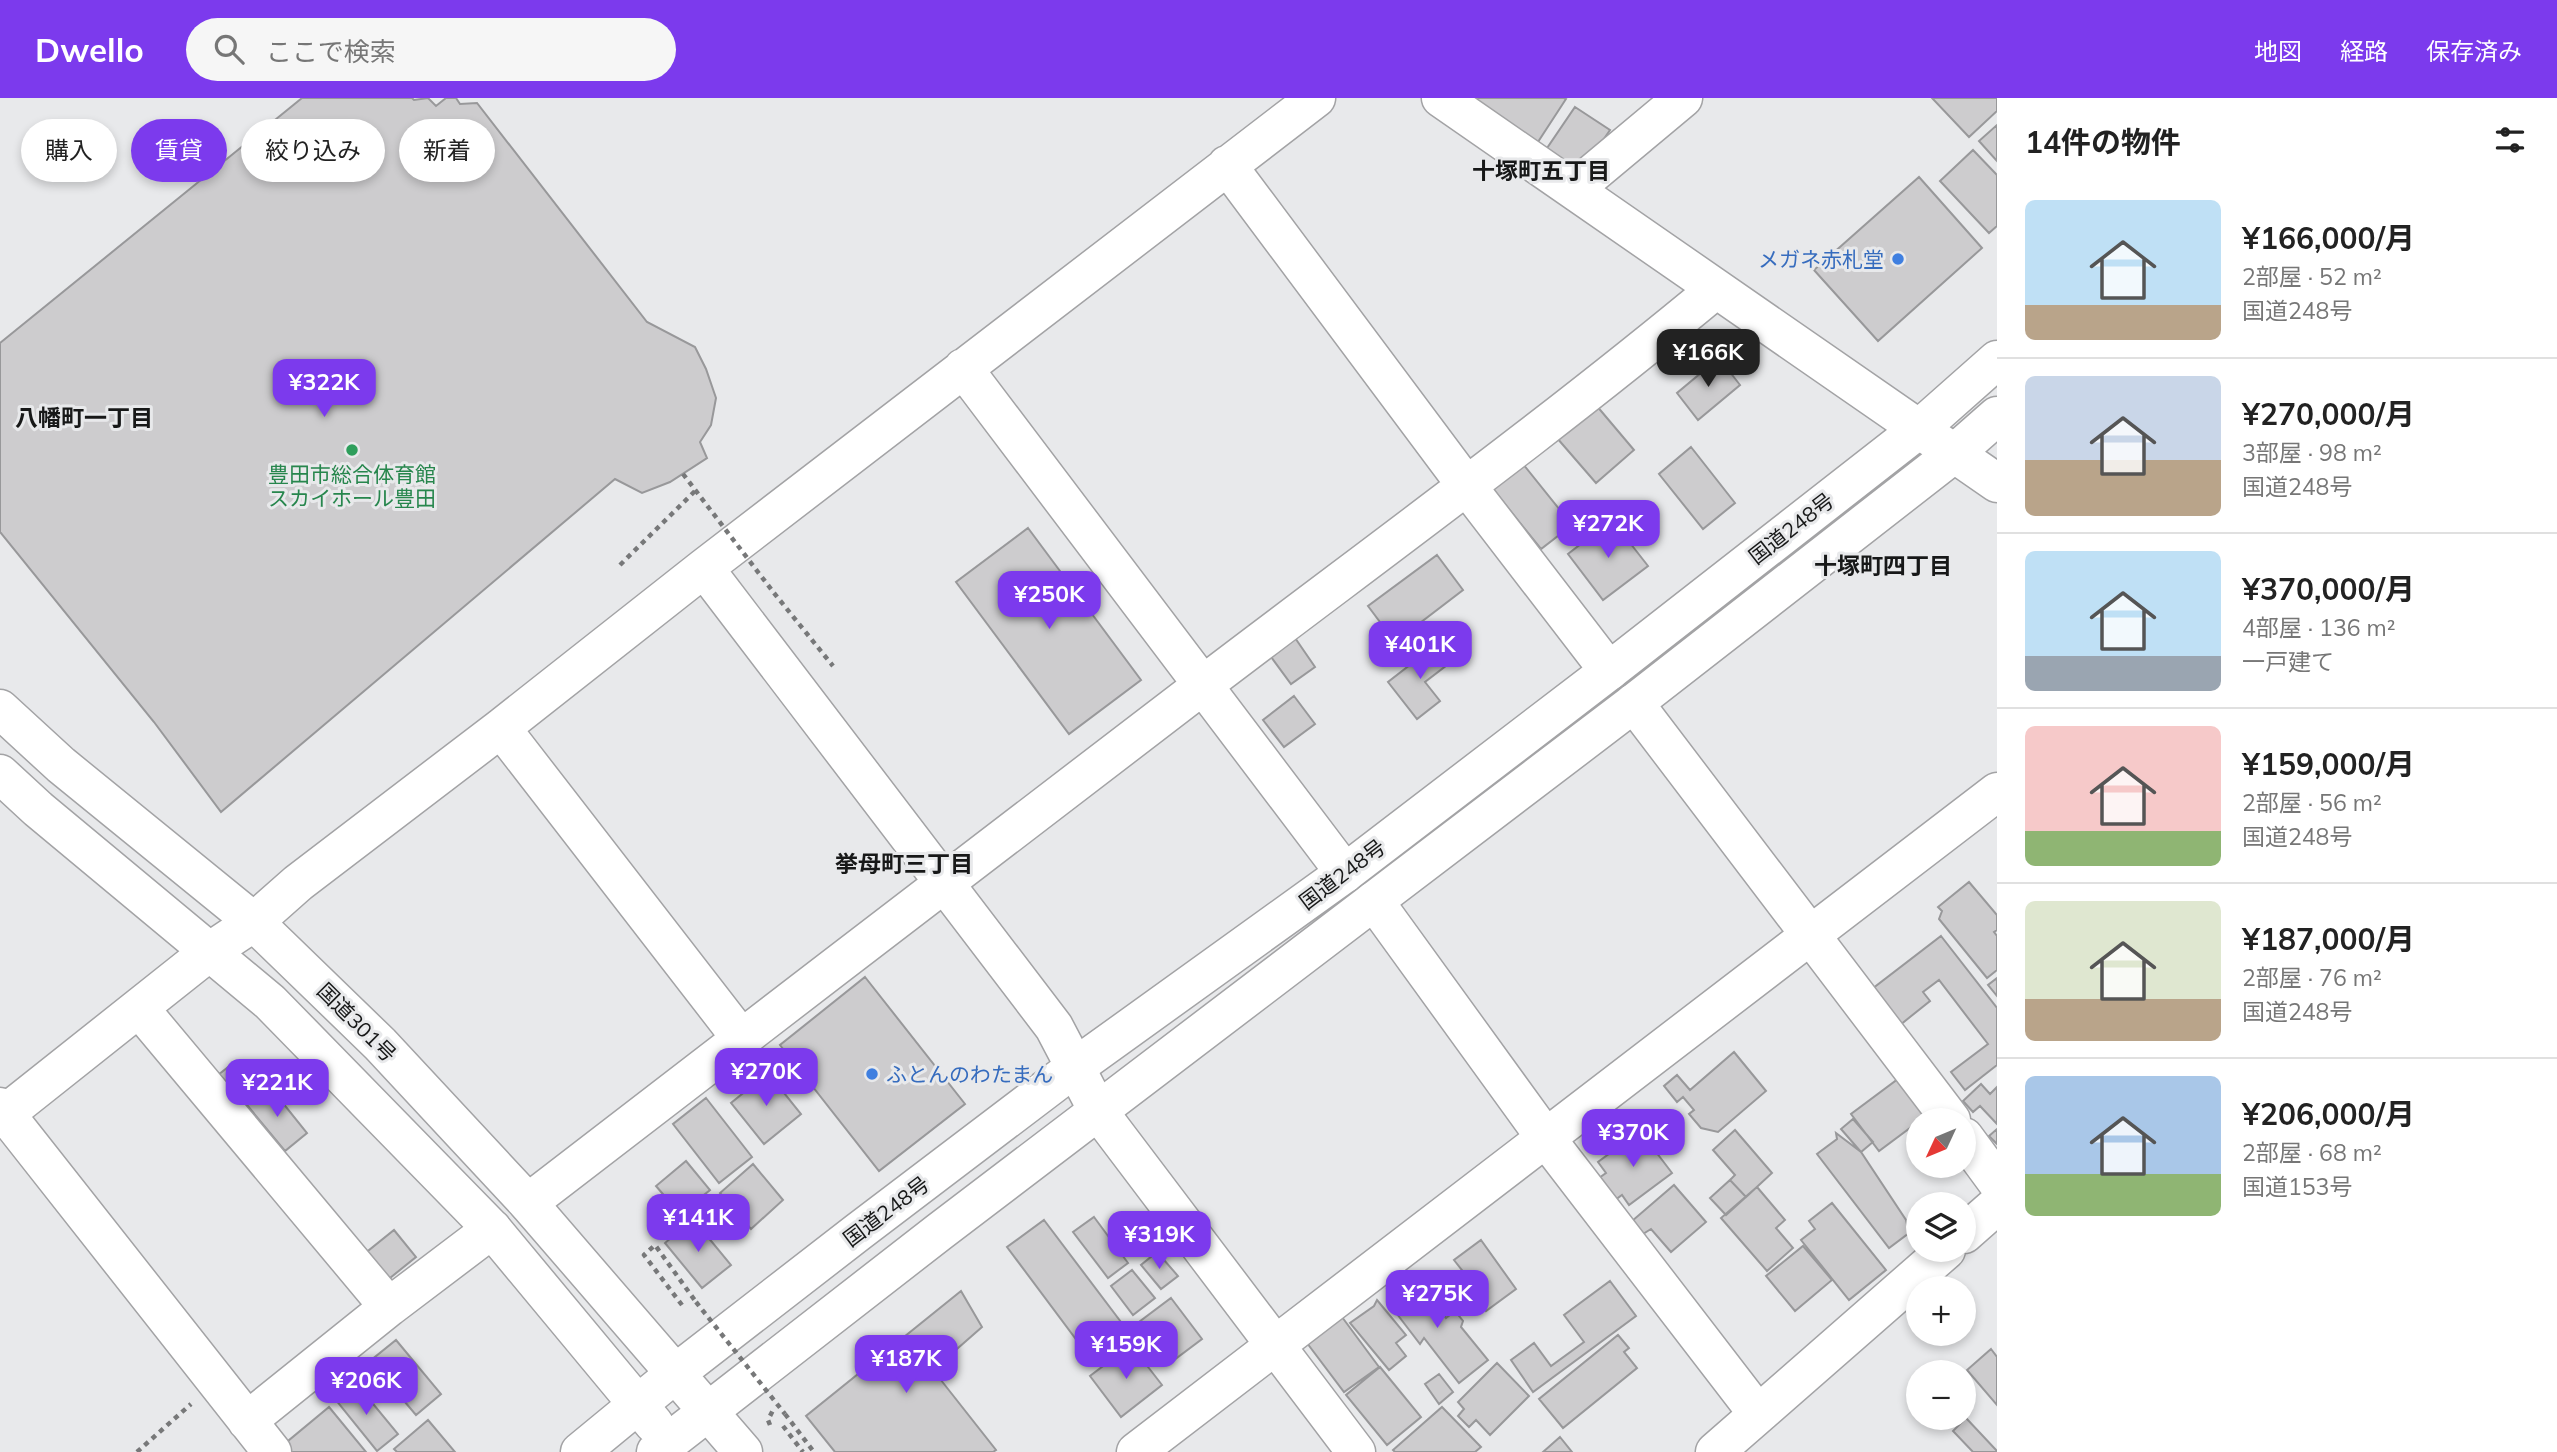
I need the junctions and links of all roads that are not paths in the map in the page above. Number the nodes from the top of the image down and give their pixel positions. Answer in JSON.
{"nodes":[{"id":1,"x":1316,"y":98,"type":"edge"},
{"id":2,"x":1441,"y":98,"type":"edge"},
{"id":3,"x":1683,"y":98,"type":"edge"},
{"id":4,"x":1227,"y":165,"type":"junction"},
{"id":5,"x":1574,"y":189,"type":"junction"},
{"id":6,"x":1716,"y":289,"type":"junction"},
{"id":7,"x":1997,"y":360,"type":"edge"},
{"id":8,"x":962,"y":368,"type":"junction"},
{"id":9,"x":1997,"y":416,"type":"edge"},
{"id":10,"x":1919,"y":429,"type":"junction"},
{"id":11,"x":1956,"y":452,"type":"junction"},
{"id":12,"x":1997,"y":482,"type":"edge"},
{"id":13,"x":1466,"y":485,"type":"junction"},
{"id":14,"x":704,"y":568,"type":"junction"},
{"id":15,"x":1609,"y":671,"type":"junction"},
{"id":16,"x":1203,"y":685,"type":"junction"},
{"id":17,"x":1633,"y":703,"type":"junction"},
{"id":18,"x":0,"y":709,"type":"edge"},
{"id":19,"x":501,"y":728,"type":"junction"},
{"id":20,"x":0,"y":774,"type":"edge"},
{"id":21,"x":1997,"y":792,"type":"edge"},
{"id":22,"x":1345,"y":873,"type":"junction"},
{"id":23,"x":943,"y":884,"type":"junction"},
{"id":24,"x":1374,"y":901,"type":"junction"},
{"id":25,"x":254,"y":922,"type":"junction"},
{"id":26,"x":1811,"y":933,"type":"junction"},
{"id":27,"x":209,"y":953,"type":"junction"},
{"id":28,"x":139,"y":1008,"type":"junction"},
{"id":29,"x":741,"y":1038,"type":"junction"},
{"id":30,"x":1074,"y":1068,"type":"junction"},
{"id":31,"x":1942,"y":1108,"type":"edge"},
{"id":32,"x":1098,"y":1111,"type":"junction"},
{"id":33,"x":2,"y":1113,"type":"edge"},
{"id":34,"x":1545,"y":1137,"type":"junction"},
{"id":35,"x":1976,"y":1153,"type":"edge"},
{"id":36,"x":1997,"y":1182,"type":"edge"},
{"id":37,"x":527,"y":1203,"type":"junction"},
{"id":38,"x":1997,"y":1205,"type":"edge"},
{"id":39,"x":1976,"y":1223,"type":"edge"},
{"id":40,"x":492,"y":1229,"type":"junction"},
{"id":41,"x":1932,"y":1262,"type":"edge"},
{"id":42,"x":389,"y":1307,"type":"junction"},
{"id":43,"x":1275,"y":1346,"type":"junction"},
{"id":44,"x":676,"y":1373,"type":"junction"},
{"id":45,"x":638,"y":1405,"type":"junction"},
{"id":46,"x":708,"y":1410,"type":"junction"},
{"id":47,"x":1758,"y":1414,"type":"junction"},
{"id":48,"x":247,"y":1421,"type":"junction"},
{"id":49,"x":668,"y":1449,"type":"edge"},
{"id":50,"x":272,"y":1452,"type":"edge"},
{"id":51,"x":580,"y":1452,"type":"edge"},
{"id":52,"x":743,"y":1452,"type":"edge"},
{"id":53,"x":1136,"y":1452,"type":"edge"},
{"id":54,"x":1356,"y":1452,"type":"edge"},
{"id":55,"x":1714,"y":1452,"type":"edge"}],
"edges":[{"from":1,"to":4,"type":"main road"},
{"from":2,"to":5,"type":"main road"},
{"from":3,"to":5,"type":"main road"},
{"from":4,"to":8,"type":"main road"},
{"from":4,"to":13,"type":"main road"},
{"from":5,"to":6,"type":"main road"},
{"from":6,"to":10,"type":"main road"},
{"from":6,"to":13,"type":"main road"},
{"from":7,"to":10,"type":"main road","name":"国道248号"},
{"from":8,"to":14,"type":"main road"},
{"from":8,"to":16,"type":"main road"},
{"from":9,"to":11,"type":"main road","name":"国道248号"},
{"from":10,"to":11,"type":"main road"},
{"from":10,"to":15,"type":"main road","name":"国道248号"},
{"from":11,"to":12,"type":"main road"},
{"from":11,"to":17,"type":"main road","name":"国道248号"},
{"from":13,"to":15,"type":"main road"},
{"from":13,"to":16,"type":"main road"},
{"from":14,"to":19,"type":"main road"},
{"from":14,"to":23,"type":"main road"},
{"from":15,"to":22,"type":"main road","name":"国道248号"},
{"from":16,"to":22,"type":"main road"},
{"from":16,"to":23,"type":"main road"},
{"from":17,"to":24,"type":"main road","name":"国道248号"},
{"from":17,"to":26,"type":"main road"},
{"from":18,"to":25,"type":"main road","name":"国道301号"},
{"from":19,"to":25,"type":"main road"},
{"from":19,"to":29,"type":"main road"},
{"from":20,"to":27,"type":"main road"},
{"from":21,"to":26,"type":"main road"},
{"from":22,"to":30,"type":"main road","name":"国道248号"},
{"from":23,"to":29,"type":"main road"},
{"from":23,"to":30,"type":"main road"},
{"from":24,"to":32,"type":"main road","name":"国道248号"},
{"from":24,"to":34,"type":"main road"},
{"from":25,"to":27,"type":"main road"},
{"from":25,"to":37,"type":"main road","name":"国道301号"},
{"from":26,"to":31,"type":"main road"},
{"from":26,"to":34,"type":"main road"},
{"from":27,"to":28,"type":"main road"},
{"from":27,"to":40,"type":"main road"},
{"from":28,"to":33,"type":"main road"},
{"from":28,"to":42,"type":"main road"},
{"from":29,"to":37,"type":"main road"},
{"from":30,"to":32,"type":"main road"},
{"from":30,"to":44,"type":"main road","name":"国道248号"},
{"from":32,"to":43,"type":"main road"},
{"from":32,"to":46,"type":"main road","name":"国道248号"},
{"from":33,"to":48,"type":"main road"},
{"from":34,"to":43,"type":"main road"},
{"from":34,"to":47,"type":"main road"},
{"from":35,"to":36,"type":"main road"},
{"from":37,"to":44,"type":"main road","name":"国道301号"},
{"from":38,"to":39,"type":"main road"},
{"from":40,"to":42,"type":"main road"},
{"from":40,"to":45,"type":"main road"},
{"from":41,"to":47,"type":"main road"},
{"from":42,"to":48,"type":"main road"},
{"from":43,"to":53,"type":"main road"},
{"from":43,"to":54,"type":"main road"},
{"from":44,"to":45,"type":"main road","name":"国道248号"},
{"from":44,"to":46,"type":"main road","name":"国道301号"},
{"from":45,"to":49,"type":"main road"},
{"from":45,"to":51,"type":"main road","name":"国道248号"},
{"from":46,"to":49,"type":"main road","name":"国道248号"},
{"from":46,"to":52,"type":"main road","name":"国道301号"},
{"from":47,"to":55,"type":"main road"},
{"from":48,"to":50,"type":"main road"}]}
